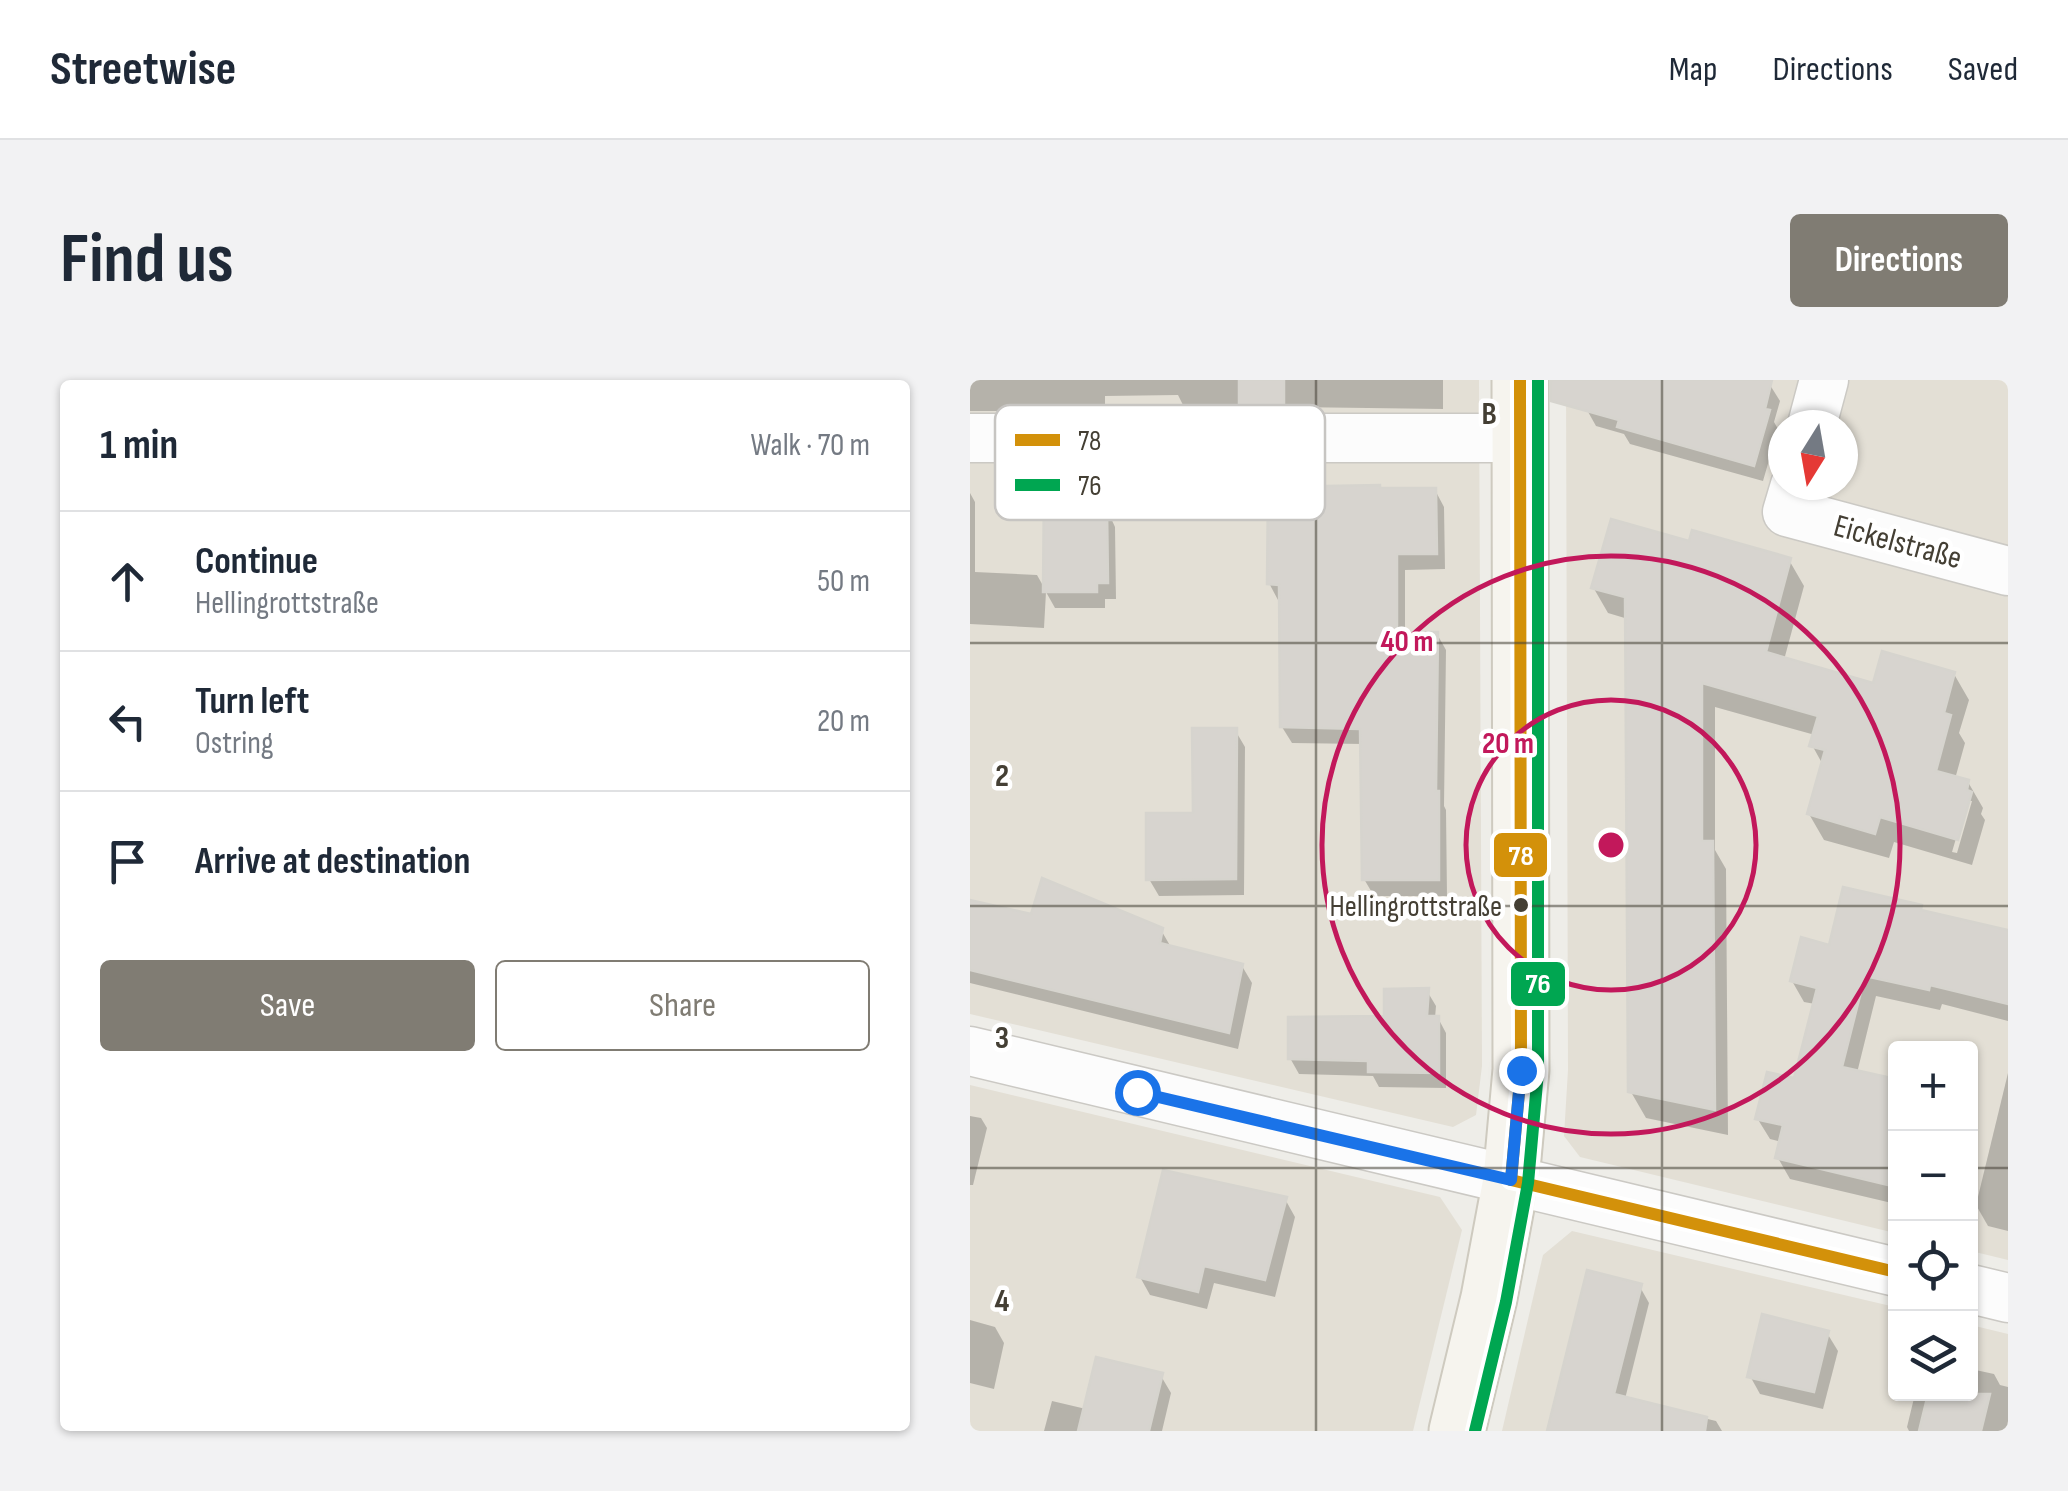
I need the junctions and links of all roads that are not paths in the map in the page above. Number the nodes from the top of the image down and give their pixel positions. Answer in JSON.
{"nodes":[{"id":1,"x":1520,"y":380,"type":"edge"},
{"id":2,"x":1824,"y":380,"type":"edge"},
{"id":3,"x":1816,"y":410,"type":"edge"},
{"id":4,"x":1325,"y":438,"type":"edge"},
{"id":5,"x":1520,"y":438,"type":"junction"},
{"id":6,"x":1797,"y":500,"type":"edge"},
{"id":7,"x":2008,"y":571,"type":"edge"},
{"id":8,"x":970,"y":1051,"type":"edge"},
{"id":9,"x":1511,"y":1180,"type":"junction"},
{"id":10,"x":1888,"y":1270,"type":"edge"},
{"id":11,"x":1978,"y":1292,"type":"edge"},
{"id":12,"x":2008,"y":1298,"type":"edge"},
{"id":13,"x":1456,"y":1431,"type":"edge"}],
"edges":[{"from":1,"to":5,"type":"street"},
{"from":2,"to":3,"type":"street"},
{"from":4,"to":5,"type":"street"},
{"from":5,"to":9,"type":"street"},
{"from":6,"to":7,"type":"street","name":"Eickelstraße"},
{"from":8,"to":9,"type":"street"},
{"from":9,"to":10,"type":"street"},
{"from":9,"to":13,"type":"street"},
{"from":11,"to":12,"type":"street"}]}
